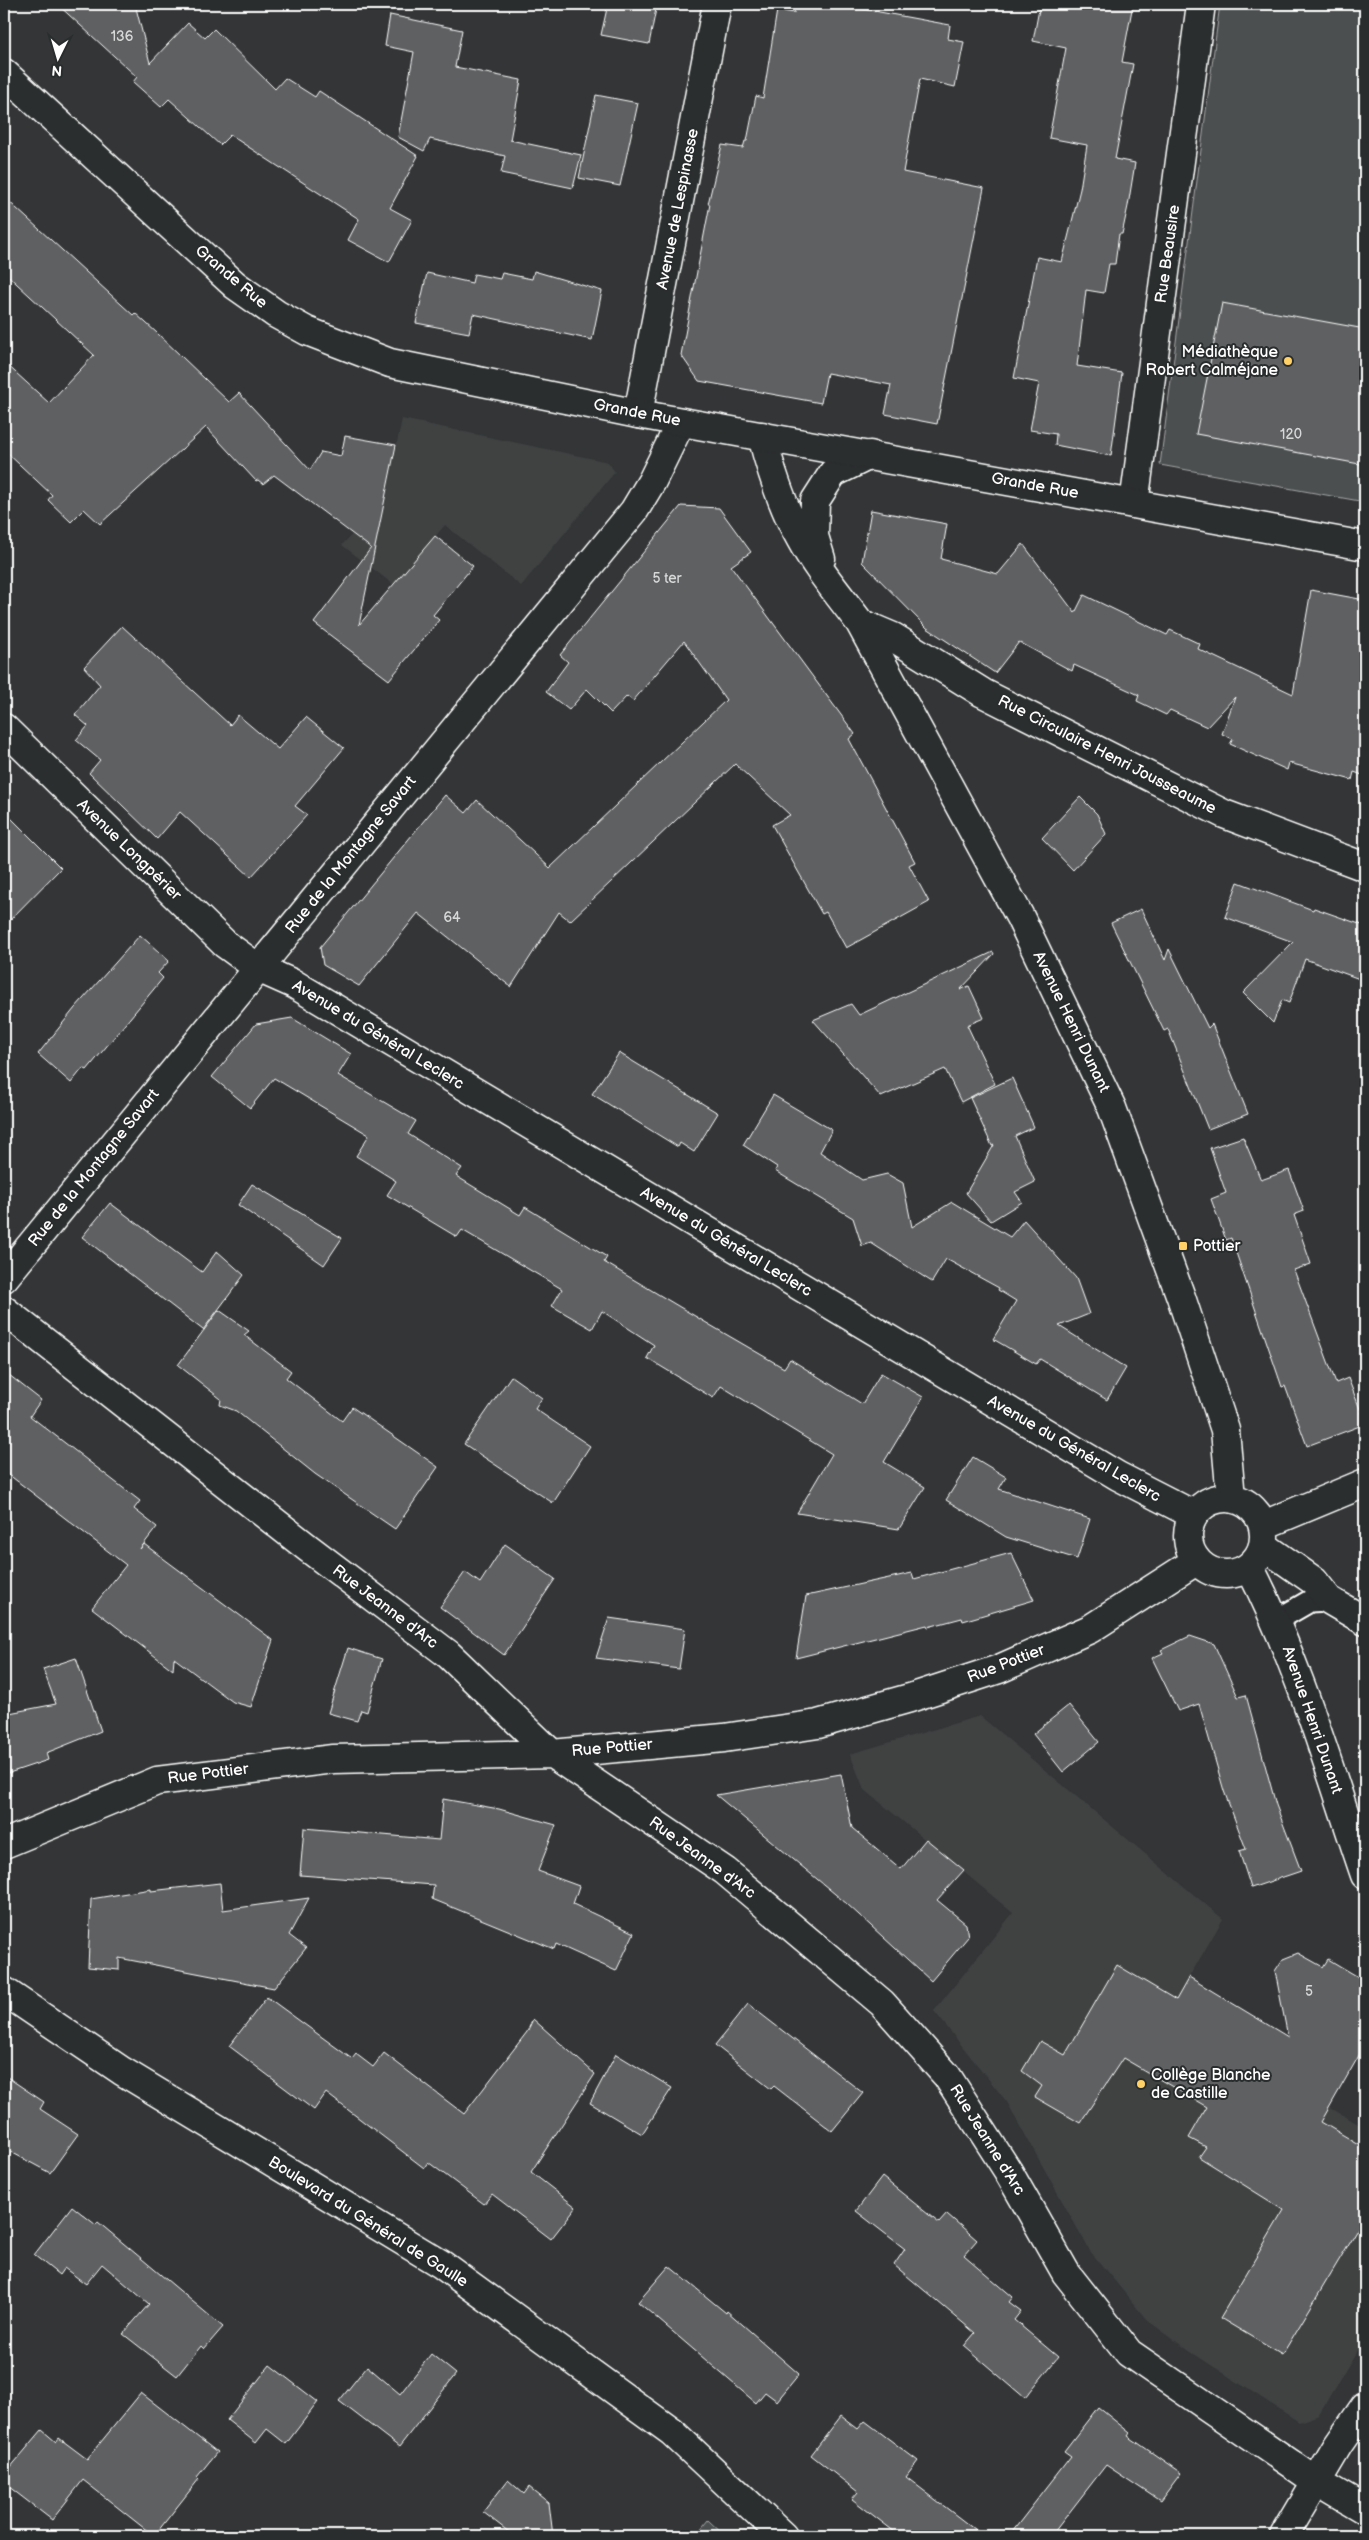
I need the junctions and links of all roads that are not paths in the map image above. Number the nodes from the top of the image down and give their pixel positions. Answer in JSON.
{"nodes":[{"id":1,"x":717,"y":4,"type":"edge"},
{"id":2,"x":1201,"y":4,"type":"edge"},
{"id":3,"x":4,"y":73,"type":"edge"},
{"id":4,"x":638,"y":414,"type":"junction"},
{"id":5,"x":681,"y":422,"type":"junction"},
{"id":6,"x":762,"y":436,"type":"junction"},
{"id":7,"x":870,"y":455,"type":"junction"},
{"id":8,"x":1134,"y":504,"type":"junction"},
{"id":9,"x":1365,"y":546,"type":"edge"},
{"id":10,"x":826,"y":580,"type":"junction"},
{"id":11,"x":860,"y":623,"type":"junction"},
{"id":12,"x":4,"y":728,"type":"edge"},
{"id":13,"x":1365,"y":867,"type":"edge"},
{"id":14,"x":258,"y":968,"type":"junction"},
{"id":15,"x":4,"y":1278,"type":"edge"},
{"id":16,"x":4,"y":1310,"type":"edge"},
{"id":17,"x":1365,"y":1482,"type":"edge"},
{"id":18,"x":1231,"y":1498,"type":"junction"},
{"id":19,"x":1194,"y":1516,"type":"junction"},
{"id":20,"x":1259,"y":1546,"type":"junction"},
{"id":21,"x":1196,"y":1561,"type":"junction"},
{"id":22,"x":1329,"y":1600,"type":"junction"},
{"id":23,"x":1277,"y":1620,"type":"junction"},
{"id":24,"x":1365,"y":1621,"type":"edge"},
{"id":25,"x":552,"y":1754,"type":"junction"},
{"id":26,"x":4,"y":1844,"type":"edge"},
{"id":27,"x":1365,"y":1875,"type":"edge"},
{"id":28,"x":4,"y":1991,"type":"edge"},
{"id":29,"x":1365,"y":2406,"type":"edge"},
{"id":30,"x":1316,"y":2481,"type":"junction"},
{"id":31,"x":1365,"y":2510,"type":"edge"},
{"id":32,"x":783,"y":2536,"type":"edge"},
{"id":33,"x":1284,"y":2536,"type":"edge"}],
"edges":[{"from":1,"to":4,"type":"street","name":"Avenue de Lespinasse"},
{"from":2,"to":8,"type":"street","name":"Rue Beausire"},
{"from":3,"to":4,"type":"street","name":"Grande Rue"},
{"from":4,"to":5,"type":"street","name":"Grande Rue"},
{"from":5,"to":6,"type":"street","name":"Grande Rue"},
{"from":5,"to":14,"type":"street","name":"Rue de la Montagne Savart"},
{"from":6,"to":7,"type":"street","name":"Grande Rue"},
{"from":6,"to":10,"type":"street","name":"Avenue Henri Dunant"},
{"from":7,"to":8,"type":"street","name":"Grande Rue"},
{"from":7,"to":10,"type":"street","name":"Avenue Henri Dunant"},
{"from":8,"to":9,"type":"street","name":"Grande Rue"},
{"from":10,"to":11,"type":"street","name":"Avenue Henri Dunant"},
{"from":11,"to":13,"type":"street","name":"Rue Circulaire Henri Jousseaume"},
{"from":11,"to":18,"type":"street","name":"Avenue Henri Dunant"},
{"from":12,"to":14,"type":"street","name":"Avenue Longpérier"},
{"from":14,"to":15,"type":"street","name":"Rue de la Montagne Savart"},
{"from":14,"to":19,"type":"street","name":"Avenue du Général Leclerc"},
{"from":16,"to":25,"type":"street","name":"Rue Jeanne d'Arc"},
{"from":17,"to":20,"type":"street"},
{"from":18,"to":19,"type":"street"},
{"from":18,"to":20,"type":"street"},
{"from":19,"to":21,"type":"street"},
{"from":20,"to":21,"type":"street"},
{"from":20,"to":22,"type":"street"},
{"from":20,"to":23,"type":"street","name":"Avenue Henri Dunant"},
{"from":21,"to":25,"type":"street","name":"Rue Pottier"},
{"from":22,"to":23,"type":"lane"},
{"from":22,"to":24,"type":"street"},
{"from":23,"to":27,"type":"street","name":"Avenue Henri Dunant"},
{"from":25,"to":26,"type":"street","name":"Rue Pottier"},
{"from":25,"to":30,"type":"street","name":"Rue Jeanne d'Arc"},
{"from":28,"to":32,"type":"street","name":"Boulevard du Général de Gaulle"},
{"from":29,"to":30,"type":"street"},
{"from":30,"to":31,"type":"street","name":"Rue Jeanne d'Arc"},
{"from":30,"to":33,"type":"street"}]}
